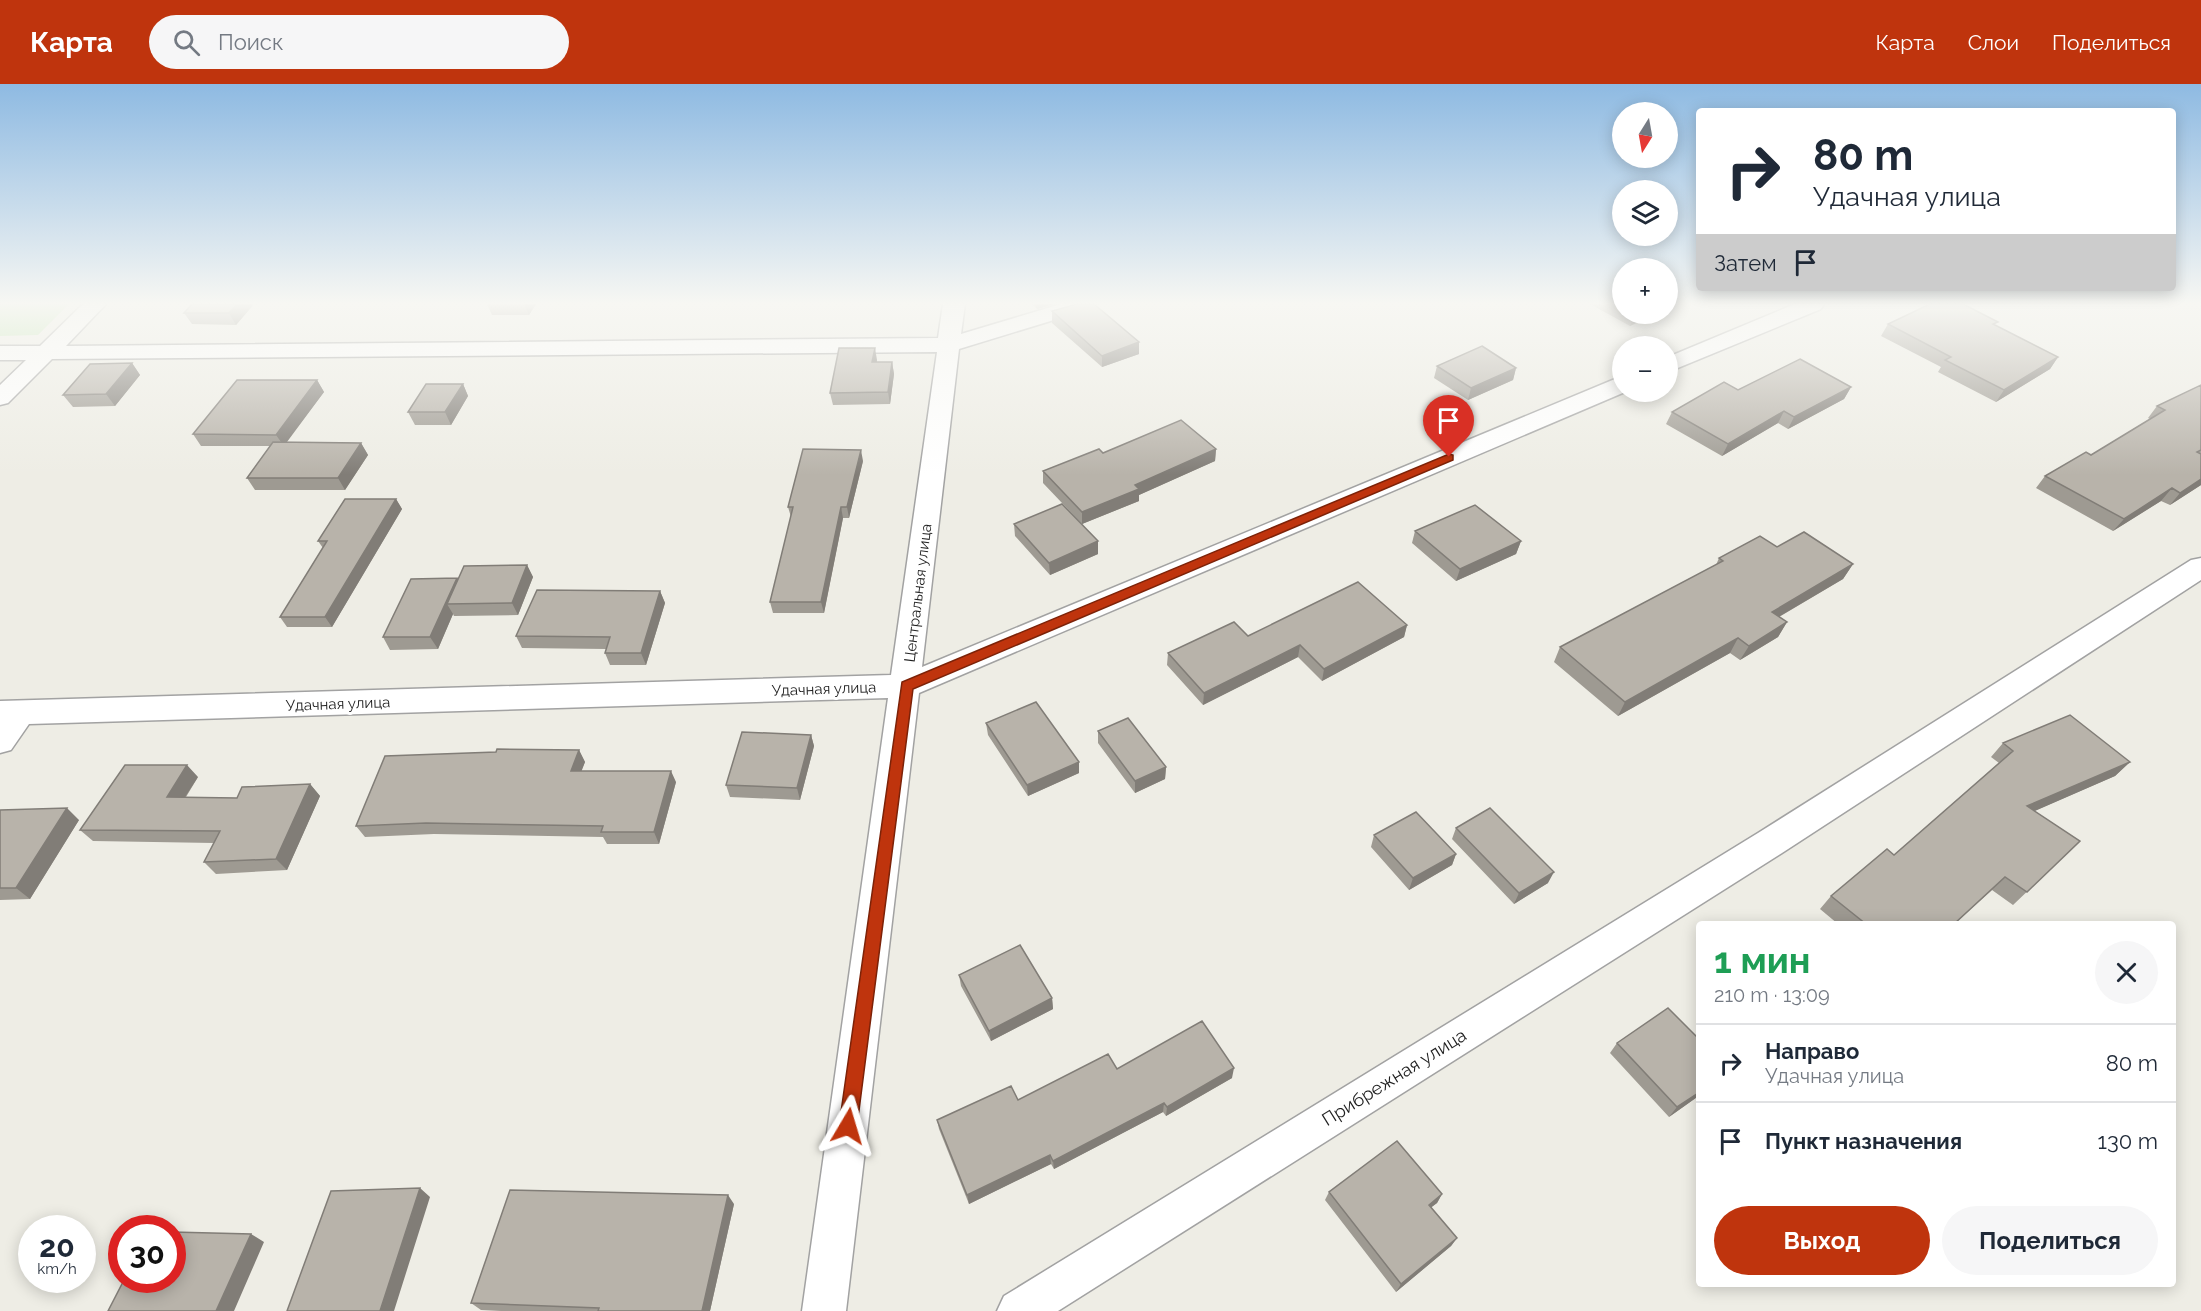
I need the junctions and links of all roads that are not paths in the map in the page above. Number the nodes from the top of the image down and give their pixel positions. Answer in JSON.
{"nodes":[{"id":1,"x":38,"y":361,"type":"edge"},
{"id":2,"x":947,"y":361,"type":"edge"},
{"id":3,"x":1612,"y":389,"type":"edge"},
{"id":4,"x":0,"y":398,"type":"edge"},
{"id":5,"x":2201,"y":567,"type":"edge"},
{"id":6,"x":906,"y":686,"type":"junction"},
{"id":7,"x":10,"y":714,"type":"edge"},
{"id":8,"x":0,"y":741,"type":"edge"},
{"id":9,"x":824,"y":1311,"type":"edge"},
{"id":10,"x":1019,"y":1311,"type":"edge"}],
"edges":[{"from":1,"to":4,"type":"street"},
{"from":2,"to":6,"type":"street","name":"Центральная улица"},
{"from":3,"to":6,"type":"street","name":"Удачная улица"},
{"from":5,"to":10,"type":"street","name":"Прибрежная улица"},
{"from":6,"to":7,"type":"street","name":"Удачная улица"},
{"from":6,"to":9,"type":"street","name":"Центральная улица"},
{"from":7,"to":8,"type":"street"}]}
